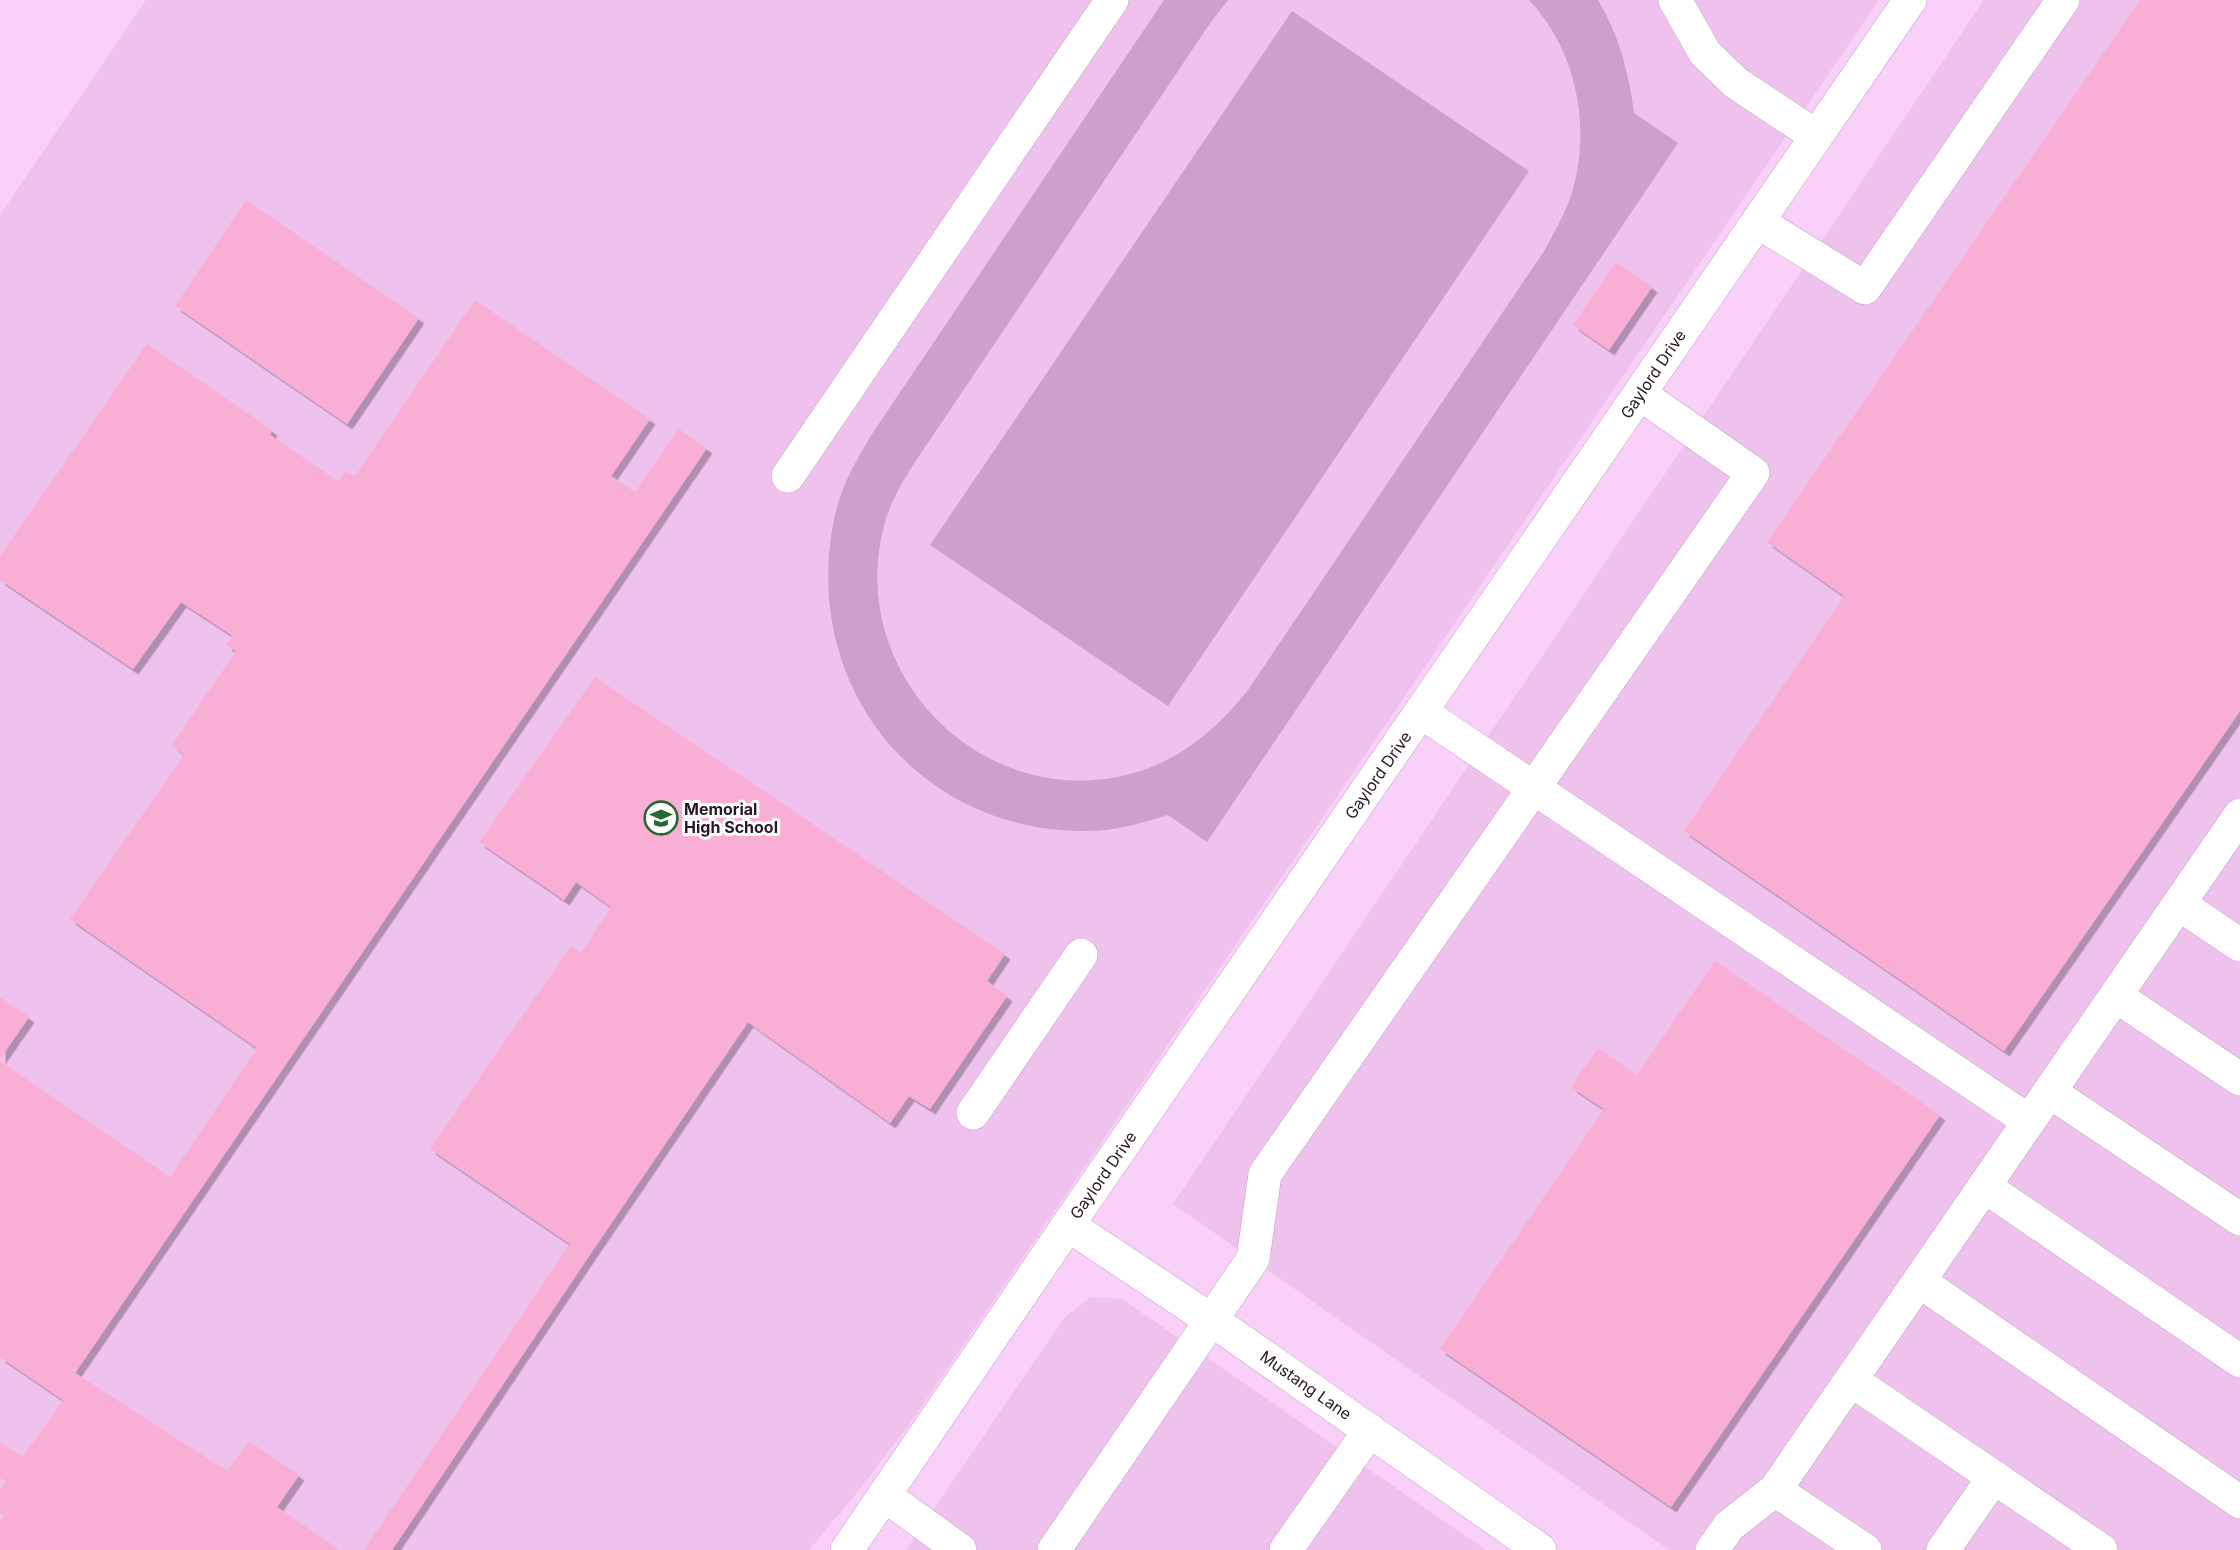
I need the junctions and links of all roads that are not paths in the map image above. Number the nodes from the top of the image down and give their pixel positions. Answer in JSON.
{"nodes":[{"id":1,"x":1112,"y":0,"type":"edge"},
{"id":2,"x":1675,"y":0,"type":"edge"},
{"id":3,"x":1910,"y":0,"type":"edge"},
{"id":4,"x":2063,"y":0,"type":"edge"},
{"id":5,"x":1816,"y":136,"type":"junction"},
{"id":6,"x":1758,"y":222,"type":"junction"},
{"id":7,"x":1640,"y":394,"type":"junction"},
{"id":8,"x":788,"y":476,"type":"dead end"},
{"id":9,"x":1421,"y":712,"type":"junction"},
{"id":10,"x":1534,"y":788,"type":"junction"},
{"id":11,"x":2240,"y":815,"type":"edge"},
{"id":12,"x":2180,"y":904,"type":"junction"},
{"id":13,"x":2240,"y":945,"type":"edge"},
{"id":14,"x":1081,"y":956,"type":"dead end"},
{"id":15,"x":2116,"y":996,"type":"junction"},
{"id":16,"x":2240,"y":1079,"type":"edge"},
{"id":17,"x":2050,"y":1092,"type":"junction"},
{"id":18,"x":973,"y":1113,"type":"dead end"},
{"id":19,"x":2029,"y":1121,"type":"junction"},
{"id":20,"x":1984,"y":1186,"type":"junction"},
{"id":21,"x":2240,"y":1219,"type":"edge"},
{"id":22,"x":1068,"y":1225,"type":"junction"},
{"id":23,"x":1919,"y":1281,"type":"junction"},
{"id":24,"x":1212,"y":1320,"type":"junction"},
{"id":25,"x":2240,"y":1361,"type":"edge"},
{"id":26,"x":1851,"y":1380,"type":"junction"},
{"id":27,"x":1370,"y":1430,"type":"junction"},
{"id":28,"x":1994,"y":1477,"type":"junction"},
{"id":29,"x":1775,"y":1490,"type":"junction"},
{"id":30,"x":884,"y":1495,"type":"junction"},
{"id":31,"x":2240,"y":1502,"type":"edge"},
{"id":32,"x":847,"y":1550,"type":"edge"},
{"id":33,"x":960,"y":1550,"type":"edge"},
{"id":34,"x":1054,"y":1550,"type":"edge"},
{"id":35,"x":1286,"y":1550,"type":"edge"},
{"id":36,"x":1540,"y":1550,"type":"edge"},
{"id":37,"x":1712,"y":1550,"type":"edge"},
{"id":38,"x":1865,"y":1550,"type":"edge"},
{"id":39,"x":1943,"y":1550,"type":"edge"},
{"id":40,"x":2101,"y":1550,"type":"edge"}],
"edges":[{"from":1,"to":8,"type":"street"},
{"from":2,"to":5,"type":"street"},
{"from":3,"to":5,"type":"street","name":"Gaylord Drive"},
{"from":4,"to":6,"type":"street"},
{"from":5,"to":6,"type":"street","name":"Gaylord Drive"},
{"from":6,"to":7,"type":"street","name":"Gaylord Drive"},
{"from":7,"to":9,"type":"street","name":"Gaylord Drive"},
{"from":7,"to":10,"type":"street"},
{"from":9,"to":10,"type":"street"},
{"from":9,"to":22,"type":"street","name":"Gaylord Drive"},
{"from":10,"to":19,"type":"street"},
{"from":10,"to":24,"type":"street"},
{"from":11,"to":12,"type":"street"},
{"from":12,"to":13,"type":"street"},
{"from":12,"to":15,"type":"street"},
{"from":14,"to":18,"type":"street"},
{"from":15,"to":16,"type":"street"},
{"from":15,"to":17,"type":"street"},
{"from":17,"to":19,"type":"street"},
{"from":17,"to":21,"type":"street"},
{"from":19,"to":20,"type":"street"},
{"from":20,"to":23,"type":"street"},
{"from":20,"to":25,"type":"street"},
{"from":22,"to":24,"type":"street","name":"Mustang Lane"},
{"from":22,"to":30,"type":"street","name":"Gaylord Drive"},
{"from":23,"to":26,"type":"street"},
{"from":23,"to":31,"type":"street"},
{"from":24,"to":27,"type":"street","name":"Mustang Lane"},
{"from":24,"to":34,"type":"street"},
{"from":26,"to":28,"type":"street"},
{"from":26,"to":29,"type":"street"},
{"from":27,"to":35,"type":"street"},
{"from":27,"to":36,"type":"street","name":"Mustang Lane"},
{"from":28,"to":39,"type":"street"},
{"from":28,"to":40,"type":"street"},
{"from":29,"to":37,"type":"street"},
{"from":29,"to":38,"type":"street"},
{"from":30,"to":32,"type":"street","name":"Gaylord Drive"},
{"from":30,"to":33,"type":"street"}]}
